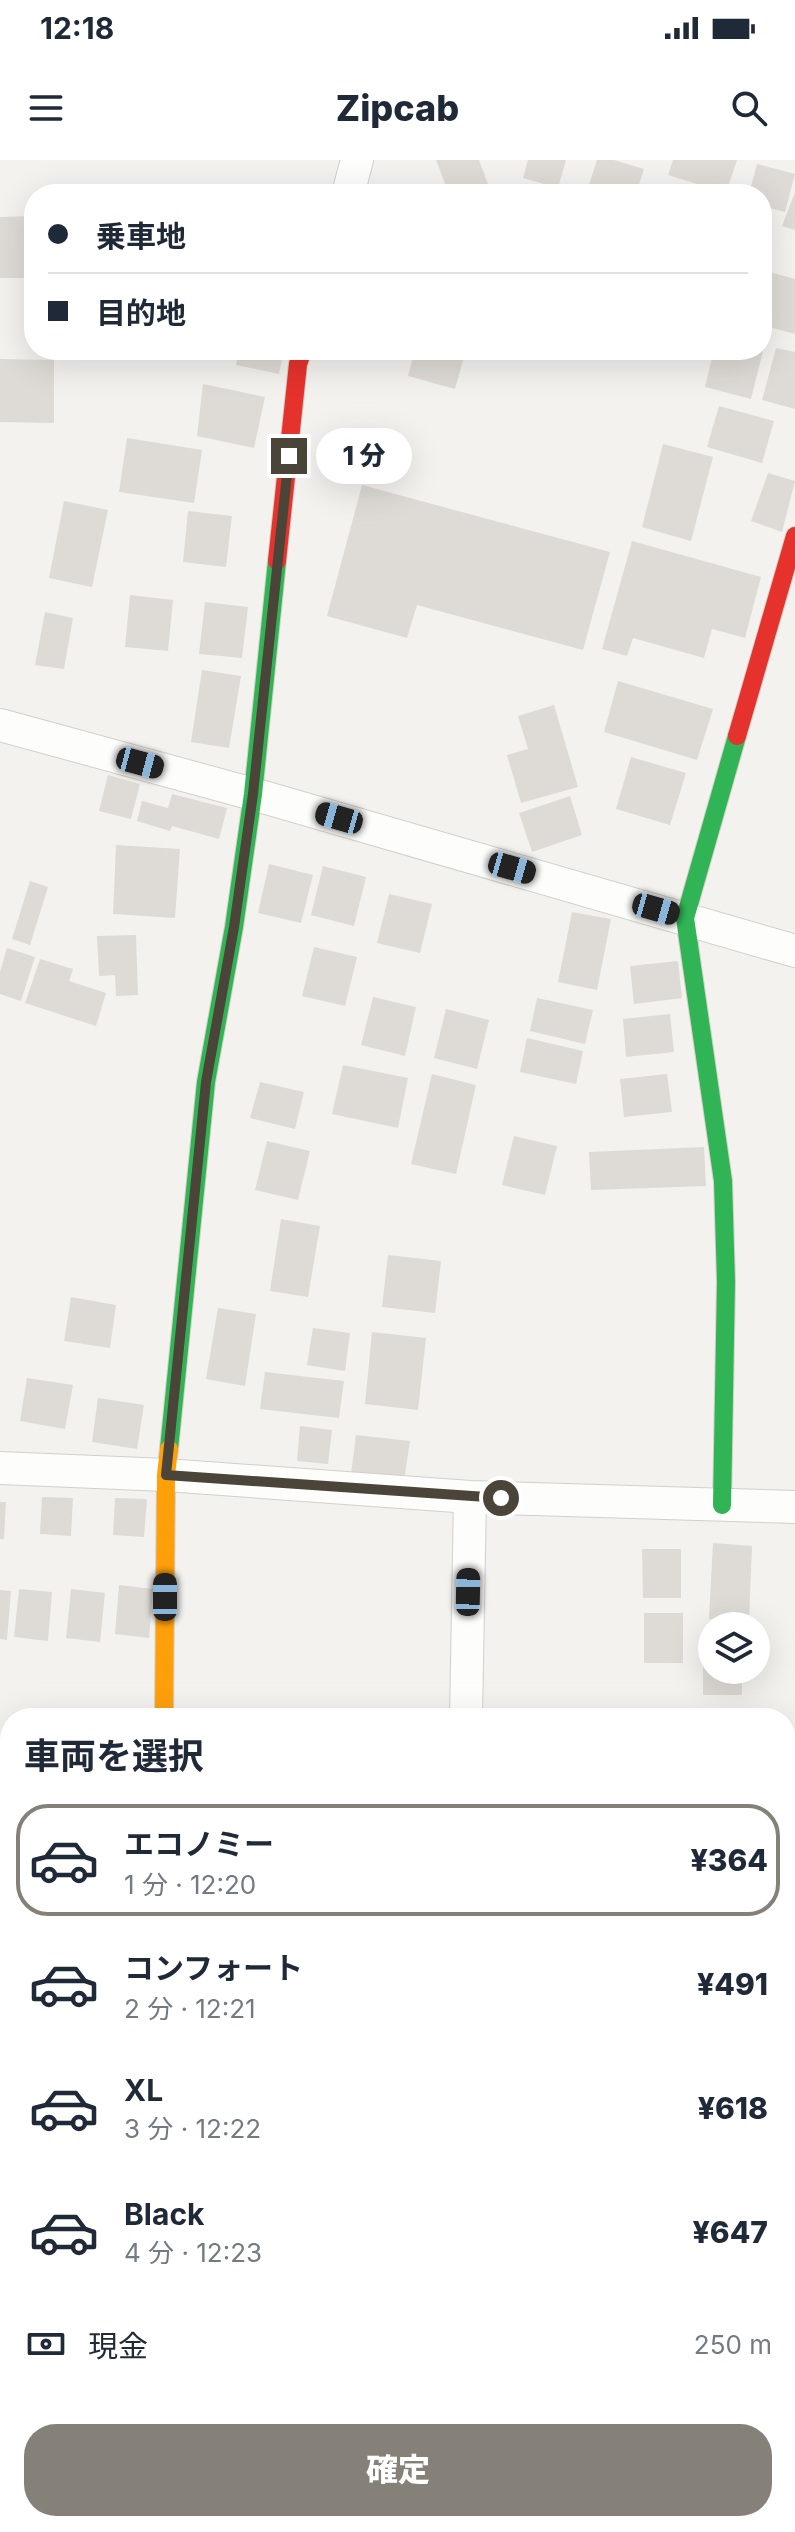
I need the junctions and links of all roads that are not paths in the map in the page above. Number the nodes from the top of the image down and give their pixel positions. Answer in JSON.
{"nodes":[{"id":1,"x":357,"y":160,"type":"edge"},
{"id":2,"x":351,"y":184,"type":"edge"},
{"id":3,"x":299,"y":360,"type":"edge"},
{"id":4,"x":795,"y":536,"type":"edge"},
{"id":5,"x":0,"y":725,"type":"edge"},
{"id":6,"x":253,"y":794,"type":"junction"},
{"id":7,"x":685,"y":918,"type":"junction"},
{"id":8,"x":795,"y":951,"type":"edge"},
{"id":9,"x":0,"y":1468,"type":"edge"},
{"id":10,"x":166,"y":1475,"type":"junction"},
{"id":11,"x":470,"y":1497,"type":"junction"},
{"id":12,"x":722,"y":1505,"type":"junction"},
{"id":13,"x":795,"y":1507,"type":"edge"},
{"id":14,"x":164,"y":1708,"type":"edge"},
{"id":15,"x":466,"y":1708,"type":"edge"}],
"edges":[{"from":1,"to":2,"type":"street"},
{"from":3,"to":6,"type":"street"},
{"from":4,"to":7,"type":"street"},
{"from":5,"to":6,"type":"street"},
{"from":6,"to":7,"type":"street"},
{"from":6,"to":10,"type":"street"},
{"from":7,"to":8,"type":"street"},
{"from":7,"to":12,"type":"street"},
{"from":9,"to":10,"type":"street"},
{"from":10,"to":11,"type":"street"},
{"from":10,"to":14,"type":"street"},
{"from":11,"to":12,"type":"street"},
{"from":11,"to":15,"type":"street"},
{"from":12,"to":13,"type":"street"}]}
